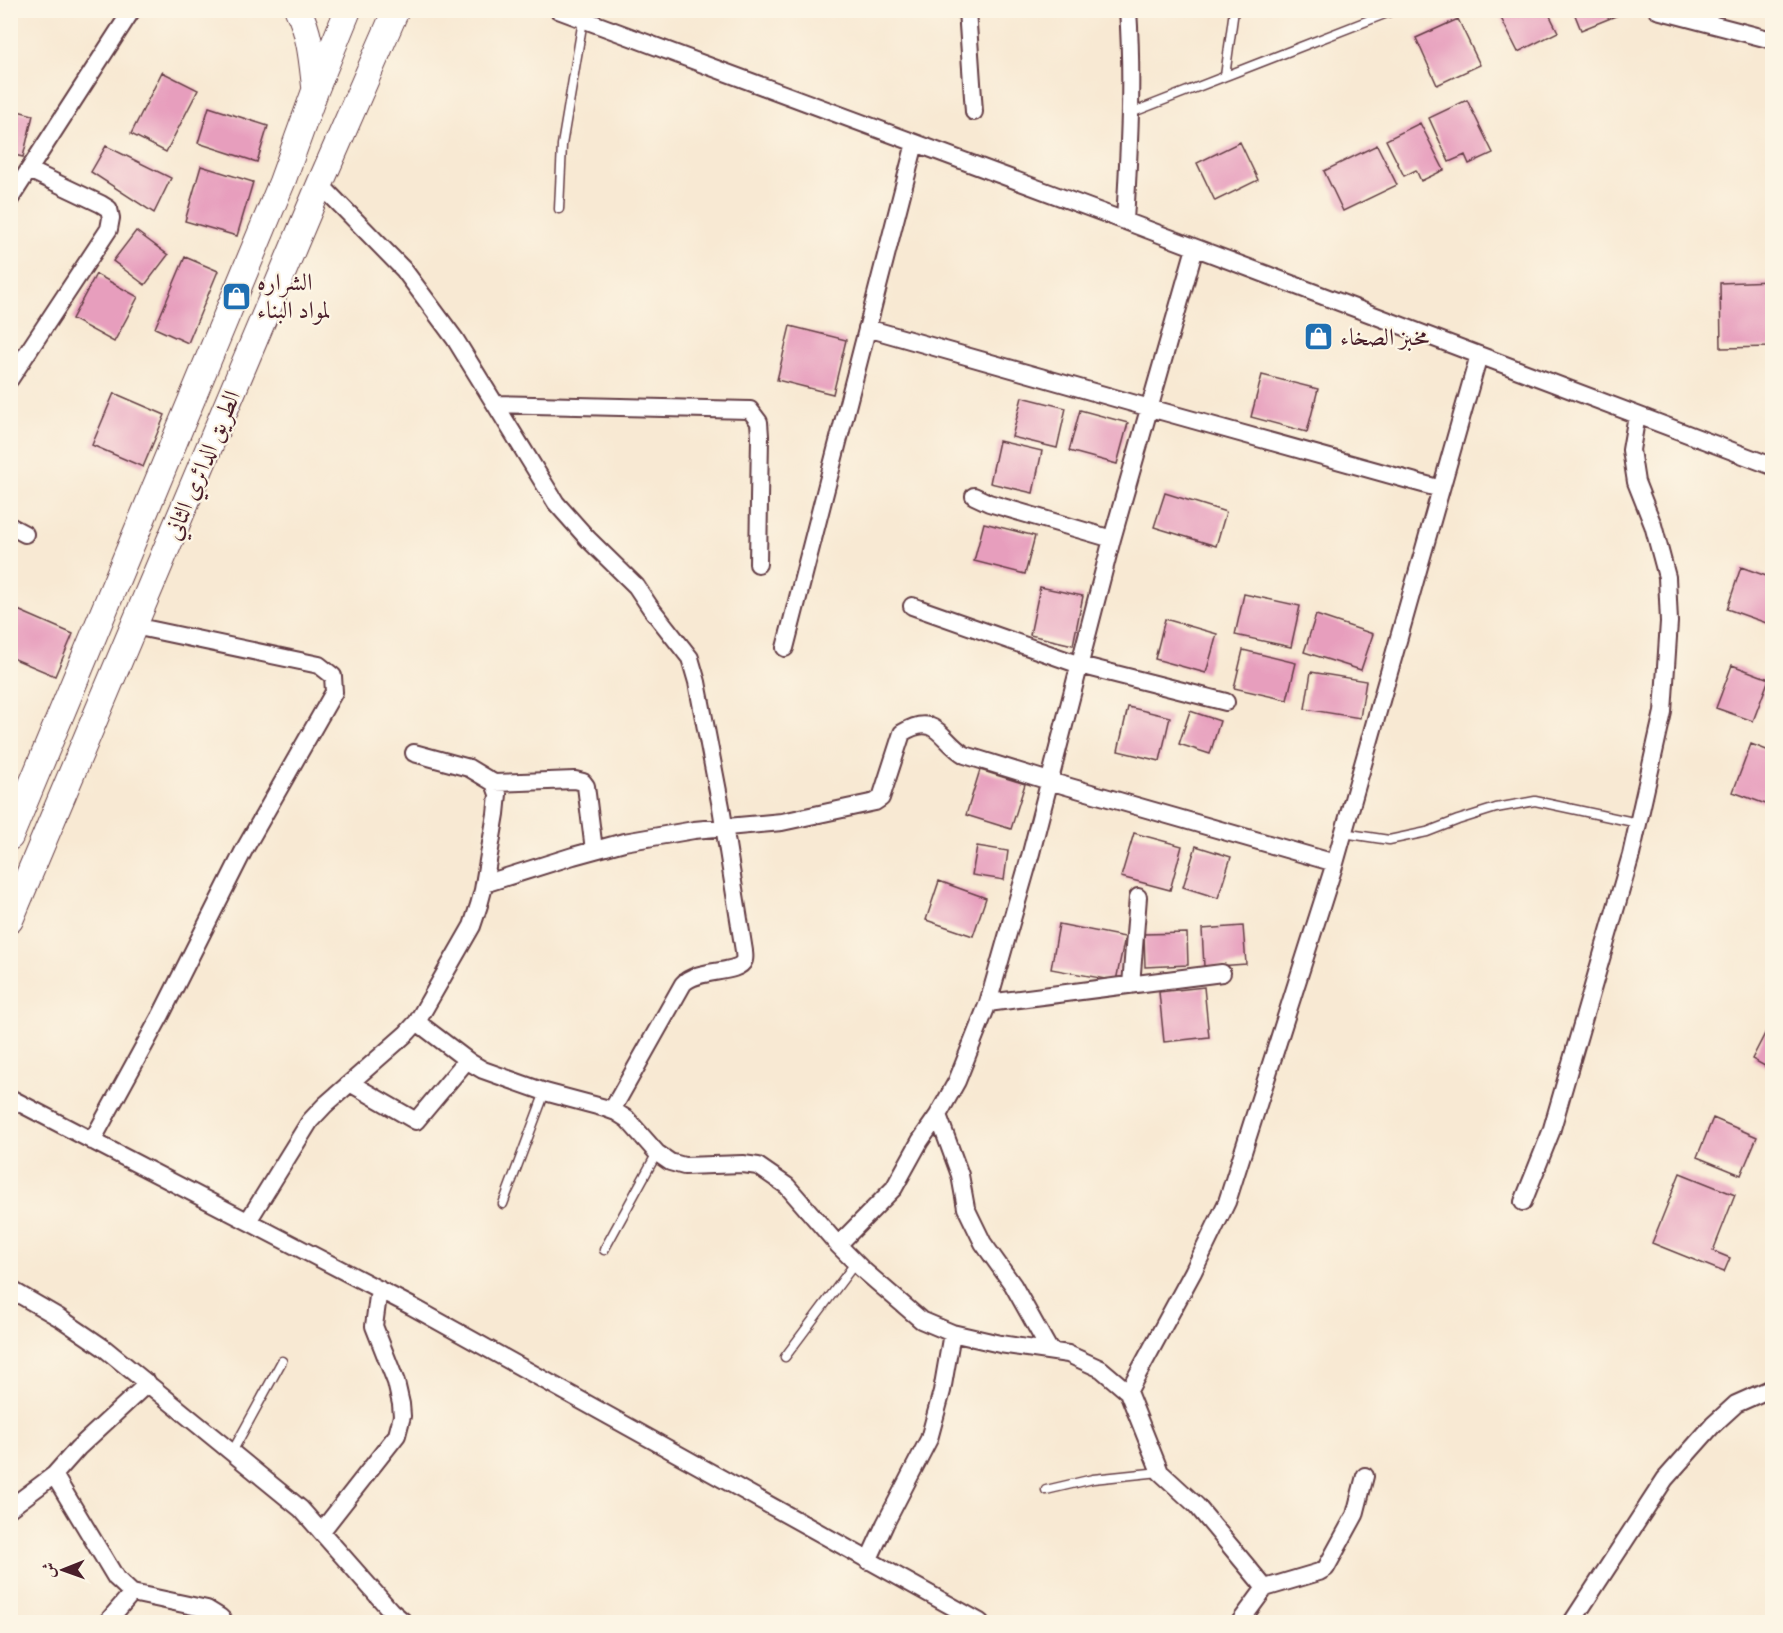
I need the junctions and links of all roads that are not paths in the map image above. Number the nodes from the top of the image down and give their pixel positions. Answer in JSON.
{"nodes":[{"id":1,"x":132,"y":10,"type":"edge"},
{"id":2,"x":297,"y":10,"type":"edge"},
{"id":3,"x":348,"y":10,"type":"edge"},
{"id":4,"x":396,"y":10,"type":"edge"},
{"id":5,"x":558,"y":10,"type":"edge"},
{"id":6,"x":967,"y":10,"type":"edge"},
{"id":7,"x":1128,"y":10,"type":"edge"},
{"id":8,"x":1234,"y":10,"type":"edge"},
{"id":9,"x":1395,"y":10,"type":"edge"},
{"id":10,"x":1657,"y":10,"type":"edge"},
{"id":11,"x":583,"y":20,"type":"junction"},
{"id":12,"x":1773,"y":40,"type":"edge"},
{"id":13,"x":1225,"y":76,"type":"junction"},
{"id":14,"x":315,"y":91,"type":"junction"},
{"id":15,"x":974,"y":112,"type":"dead end"},
{"id":16,"x":1131,"y":113,"type":"junction"},
{"id":17,"x":915,"y":143,"type":"junction"},
{"id":18,"x":29,"y":170,"type":"junction"},
{"id":19,"x":320,"y":183,"type":"junction"},
{"id":20,"x":10,"y":199,"type":"edge"},
{"id":21,"x":559,"y":208,"type":"dead end"},
{"id":22,"x":1125,"y":221,"type":"junction"},
{"id":23,"x":1195,"y":248,"type":"junction"},
{"id":24,"x":867,"y":328,"type":"junction"},
{"id":25,"x":1479,"y":355,"type":"junction"},
{"id":26,"x":10,"y":379,"type":"edge"},
{"id":27,"x":495,"y":404,"type":"junction"},
{"id":28,"x":1150,"y":408,"type":"junction"},
{"id":29,"x":1637,"y":414,"type":"junction"},
{"id":30,"x":1773,"y":466,"type":"edge"},
{"id":31,"x":1442,"y":489,"type":"junction"},
{"id":32,"x":974,"y":496,"type":"dead end"},
{"id":33,"x":1112,"y":538,"type":"junction"},
{"id":34,"x":758,"y":564,"type":"dead end"},
{"id":35,"x":912,"y":606,"type":"dead end"},
{"id":36,"x":134,"y":626,"type":"junction"},
{"id":37,"x":785,"y":648,"type":"dead end"},
{"id":38,"x":1080,"y":665,"type":"junction"},
{"id":39,"x":1226,"y":702,"type":"dead end"},
{"id":40,"x":414,"y":753,"type":"dead end"},
{"id":41,"x":1049,"y":781,"type":"junction"},
{"id":42,"x":494,"y":783,"type":"junction"},
{"id":43,"x":1638,"y":823,"type":"junction"},
{"id":44,"x":724,"y":827,"type":"junction"},
{"id":45,"x":1343,"y":834,"type":"junction"},
{"id":46,"x":10,"y":837,"type":"edge"},
{"id":47,"x":594,"y":850,"type":"junction"},
{"id":48,"x":1335,"y":862,"type":"junction"},
{"id":49,"x":484,"y":884,"type":"junction"},
{"id":50,"x":1138,"y":897,"type":"dead end"},
{"id":51,"x":10,"y":920,"type":"edge"},
{"id":52,"x":1222,"y":974,"type":"dead end"},
{"id":53,"x":1131,"y":985,"type":"junction"},
{"id":54,"x":988,"y":1003,"type":"junction"},
{"id":55,"x":417,"y":1022,"type":"junction"},
{"id":56,"x":467,"y":1060,"type":"junction"},
{"id":57,"x":350,"y":1083,"type":"junction"},
{"id":58,"x":545,"y":1092,"type":"junction"},
{"id":59,"x":10,"y":1098,"type":"edge"},
{"id":60,"x":612,"y":1110,"type":"junction"},
{"id":61,"x":938,"y":1115,"type":"junction"},
{"id":62,"x":92,"y":1141,"type":"junction"},
{"id":63,"x":657,"y":1153,"type":"junction"},
{"id":64,"x":1523,"y":1202,"type":"dead end"},
{"id":65,"x":502,"y":1204,"type":"dead end"},
{"id":66,"x":248,"y":1221,"type":"junction"},
{"id":67,"x":838,"y":1245,"type":"junction"},
{"id":68,"x":604,"y":1250,"type":"dead end"},
{"id":69,"x":857,"y":1262,"type":"junction"},
{"id":70,"x":10,"y":1289,"type":"edge"},
{"id":71,"x":379,"y":1289,"type":"junction"},
{"id":72,"x":952,"y":1333,"type":"junction"},
{"id":73,"x":1050,"y":1352,"type":"junction"},
{"id":74,"x":785,"y":1357,"type":"dead end"},
{"id":75,"x":282,"y":1361,"type":"dead end"},
{"id":76,"x":148,"y":1383,"type":"junction"},
{"id":77,"x":1773,"y":1388,"type":"edge"},
{"id":78,"x":1128,"y":1392,"type":"junction"},
{"id":79,"x":232,"y":1452,"type":"junction"},
{"id":80,"x":1160,"y":1472,"type":"junction"},
{"id":81,"x":54,"y":1475,"type":"junction"},
{"id":82,"x":1365,"y":1476,"type":"dead end"},
{"id":83,"x":1046,"y":1490,"type":"dead end"},
{"id":84,"x":10,"y":1508,"type":"edge"},
{"id":85,"x":321,"y":1532,"type":"junction"},
{"id":86,"x":868,"y":1561,"type":"junction"},
{"id":87,"x":1265,"y":1588,"type":"junction"},
{"id":88,"x":132,"y":1593,"type":"junction"},
{"id":89,"x":392,"y":1619,"type":"edge"},
{"id":90,"x":107,"y":1623,"type":"edge"},
{"id":91,"x":225,"y":1623,"type":"edge"},
{"id":92,"x":980,"y":1623,"type":"edge"},
{"id":93,"x":1240,"y":1623,"type":"edge"},
{"id":94,"x":1572,"y":1623,"type":"edge"}],
"edges":[{"from":1,"to":18,"type":"street"},
{"from":2,"to":14,"type":"main road"},
{"from":3,"to":14,"type":"main road","name":"الطريق الدائري الثاني"},
{"from":4,"to":19,"type":"main road","name":"الطريق الدائري الثاني"},
{"from":5,"to":11,"type":"street"},
{"from":6,"to":15,"type":"street"},
{"from":7,"to":16,"type":"street"},
{"from":8,"to":13,"type":"lane"},
{"from":9,"to":13,"type":"lane"},
{"from":10,"to":12,"type":"street"},
{"from":11,"to":17,"type":"street"},
{"from":11,"to":21,"type":"lane"},
{"from":13,"to":16,"type":"lane"},
{"from":14,"to":46,"type":"main road","name":"الطريق الدائري الثاني"},
{"from":16,"to":22,"type":"street"},
{"from":17,"to":22,"type":"street"},
{"from":17,"to":24,"type":"street"},
{"from":18,"to":20,"type":"street"},
{"from":18,"to":26,"type":"street"},
{"from":19,"to":27,"type":"street"},
{"from":19,"to":36,"type":"main road","name":"الطريق الدائري الثاني"},
{"from":22,"to":23,"type":"street"},
{"from":23,"to":25,"type":"street"},
{"from":23,"to":28,"type":"street"},
{"from":24,"to":28,"type":"street"},
{"from":24,"to":37,"type":"street"},
{"from":25,"to":29,"type":"street"},
{"from":25,"to":31,"type":"street"},
{"from":27,"to":34,"type":"street"},
{"from":27,"to":44,"type":"street"},
{"from":28,"to":31,"type":"street"},
{"from":28,"to":33,"type":"street"},
{"from":29,"to":30,"type":"street"},
{"from":29,"to":43,"type":"street"},
{"from":31,"to":45,"type":"street"},
{"from":32,"to":33,"type":"street"},
{"from":33,"to":38,"type":"street"},
{"from":35,"to":38,"type":"street"},
{"from":36,"to":51,"type":"main road","name":"الطريق الدائري الثاني"},
{"from":36,"to":62,"type":"street"},
{"from":38,"to":39,"type":"street"},
{"from":38,"to":41,"type":"street"},
{"from":40,"to":42,"type":"street"},
{"from":41,"to":44,"type":"street"},
{"from":41,"to":48,"type":"street"},
{"from":41,"to":54,"type":"street"},
{"from":42,"to":47,"type":"street"},
{"from":42,"to":49,"type":"street"},
{"from":43,"to":45,"type":"lane"},
{"from":43,"to":64,"type":"street"},
{"from":44,"to":47,"type":"street"},
{"from":44,"to":60,"type":"street"},
{"from":45,"to":48,"type":"street"},
{"from":47,"to":49,"type":"street"},
{"from":48,"to":78,"type":"street"},
{"from":49,"to":55,"type":"street"},
{"from":50,"to":53,"type":"street"},
{"from":52,"to":53,"type":"street"},
{"from":53,"to":54,"type":"street"},
{"from":54,"to":61,"type":"street"},
{"from":55,"to":56,"type":"street"},
{"from":55,"to":57,"type":"street"},
{"from":56,"to":57,"type":"street"},
{"from":56,"to":58,"type":"street"},
{"from":57,"to":66,"type":"street"},
{"from":58,"to":60,"type":"street"},
{"from":58,"to":65,"type":"lane"},
{"from":59,"to":62,"type":"street"},
{"from":60,"to":63,"type":"street"},
{"from":61,"to":67,"type":"street"},
{"from":61,"to":73,"type":"street"},
{"from":62,"to":66,"type":"street"},
{"from":63,"to":67,"type":"street"},
{"from":63,"to":68,"type":"lane"},
{"from":66,"to":71,"type":"street"},
{"from":67,"to":69,"type":"street"},
{"from":69,"to":72,"type":"street"},
{"from":69,"to":74,"type":"lane"},
{"from":70,"to":76,"type":"street"},
{"from":71,"to":85,"type":"street"},
{"from":71,"to":86,"type":"street"},
{"from":72,"to":73,"type":"street"},
{"from":72,"to":86,"type":"street"},
{"from":73,"to":78,"type":"street"},
{"from":75,"to":79,"type":"lane"},
{"from":76,"to":79,"type":"street"},
{"from":76,"to":81,"type":"street"},
{"from":77,"to":94,"type":"street"},
{"from":78,"to":80,"type":"street"},
{"from":79,"to":85,"type":"street"},
{"from":80,"to":83,"type":"lane"},
{"from":80,"to":87,"type":"street"},
{"from":81,"to":84,"type":"street"},
{"from":81,"to":88,"type":"street"},
{"from":82,"to":87,"type":"street"},
{"from":85,"to":89,"type":"street"},
{"from":86,"to":92,"type":"street"},
{"from":87,"to":93,"type":"street"},
{"from":88,"to":90,"type":"street"},
{"from":88,"to":91,"type":"street"}]}
